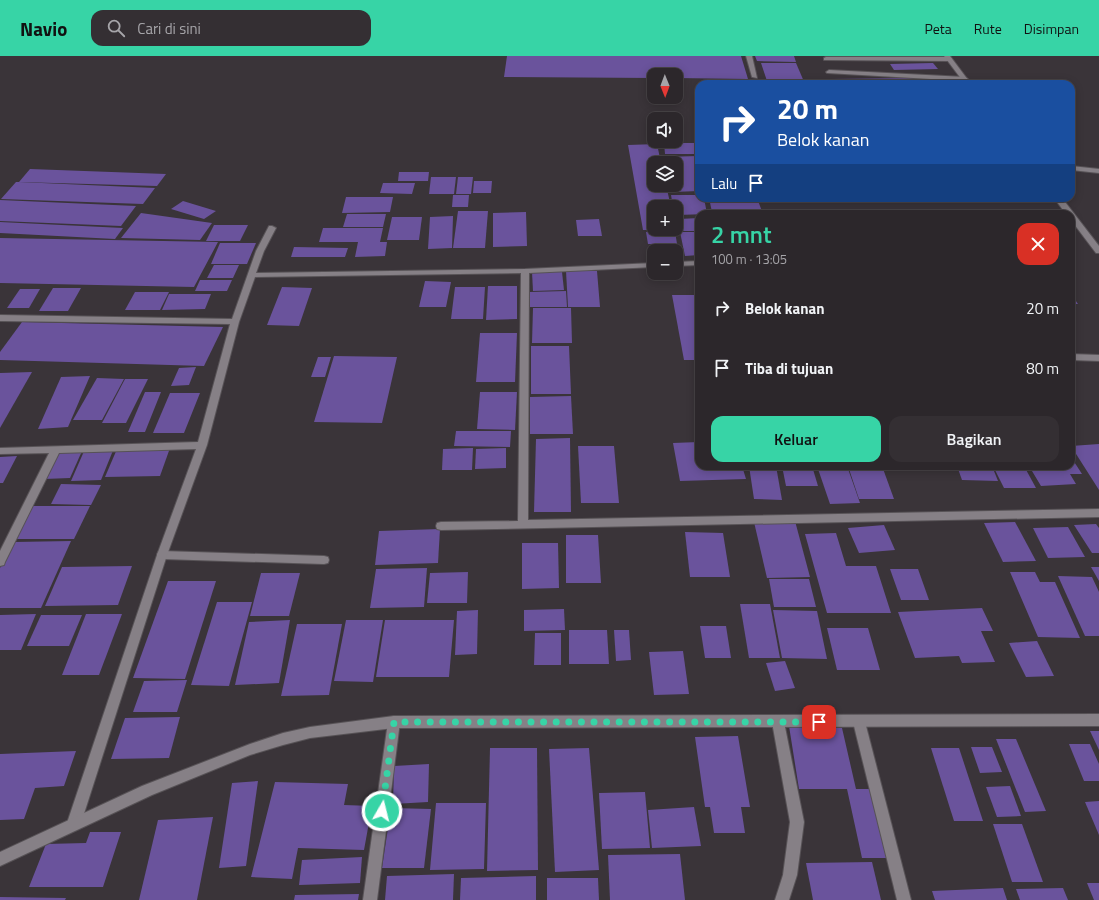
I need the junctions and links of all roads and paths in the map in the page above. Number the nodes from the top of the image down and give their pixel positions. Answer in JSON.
{"nodes":[{"id":1,"x":749,"y":56,"type":"edge"},
{"id":2,"x":948,"y":58,"type":"edge"},
{"id":3,"x":826,"y":59,"type":"dead end"},
{"id":4,"x":829,"y":72,"type":"dead end"},
{"id":5,"x":755,"y":77,"type":"dead end"},
{"id":6,"x":939,"y":80,"type":"edge"},
{"id":7,"x":964,"y":80,"type":"edge"},
{"id":8,"x":1075,"y":168,"type":"edge"},
{"id":9,"x":1099,"y":171,"type":"edge"},
{"id":10,"x":1061,"y":202,"type":"edge"},
{"id":11,"x":1068,"y":210,"type":"edge"},
{"id":12,"x":1075,"y":219,"type":"edge"},
{"id":13,"x":272,"y":228,"type":"dead end"},
{"id":14,"x":1099,"y":251,"type":"edge"},
{"id":15,"x":695,"y":263,"type":"edge"},
{"id":16,"x":683,"y":264,"type":"edge"},
{"id":17,"x":647,"y":265,"type":"edge"},
{"id":18,"x":525,"y":271,"type":"junction"},
{"id":19,"x":253,"y":275,"type":"junction"},
{"id":20,"x":0,"y":318,"type":"edge"},
{"id":21,"x":235,"y":322,"type":"junction"},
{"id":22,"x":1075,"y":357,"type":"edge"},
{"id":23,"x":1099,"y":358,"type":"edge"},
{"id":24,"x":202,"y":445,"type":"junction"},
{"id":25,"x":56,"y":449,"type":"junction"},
{"id":26,"x":0,"y":451,"type":"edge"},
{"id":27,"x":1099,"y":514,"type":"edge"},
{"id":28,"x":523,"y":524,"type":"junction"},
{"id":29,"x":441,"y":526,"type":"dead end"},
{"id":30,"x":162,"y":555,"type":"junction"},
{"id":31,"x":324,"y":560,"type":"dead end"},
{"id":32,"x":0,"y":562,"type":"edge"},
{"id":33,"x":1099,"y":720,"type":"edge"},
{"id":34,"x":394,"y":722,"type":"junction"},
{"id":35,"x":778,"y":722,"type":"junction"},
{"id":36,"x":859,"y":722,"type":"junction"},
{"id":37,"x":74,"y":824,"type":"junction"},
{"id":38,"x":0,"y":859,"type":"edge"},
{"id":39,"x":370,"y":900,"type":"edge"},
{"id":40,"x":782,"y":900,"type":"edge"},
{"id":41,"x":904,"y":900,"type":"edge"}],
"edges":[{"from":1,"to":5,"type":"street"},
{"from":2,"to":3,"type":"street"},
{"from":2,"to":7,"type":"street"},
{"from":4,"to":6,"type":"street"},
{"from":8,"to":9,"type":"street"},
{"from":10,"to":11,"type":"street"},
{"from":12,"to":14,"type":"street"},
{"from":13,"to":19,"type":"street"},
{"from":15,"to":16,"type":"street"},
{"from":17,"to":18,"type":"street"},
{"from":18,"to":19,"type":"street"},
{"from":18,"to":28,"type":"street"},
{"from":19,"to":21,"type":"street"},
{"from":20,"to":21,"type":"street"},
{"from":21,"to":24,"type":"street"},
{"from":22,"to":23,"type":"street"},
{"from":24,"to":25,"type":"street"},
{"from":24,"to":30,"type":"street"},
{"from":25,"to":26,"type":"street"},
{"from":25,"to":32,"type":"street"},
{"from":27,"to":28,"type":"street"},
{"from":28,"to":29,"type":"street"},
{"from":30,"to":31,"type":"street"},
{"from":30,"to":37,"type":"street"},
{"from":33,"to":36,"type":"street"},
{"from":34,"to":35,"type":"street"},
{"from":34,"to":37,"type":"street"},
{"from":34,"to":39,"type":"street"},
{"from":35,"to":36,"type":"street"},
{"from":35,"to":40,"type":"street"},
{"from":36,"to":41,"type":"street"},
{"from":37,"to":38,"type":"street"}]}
